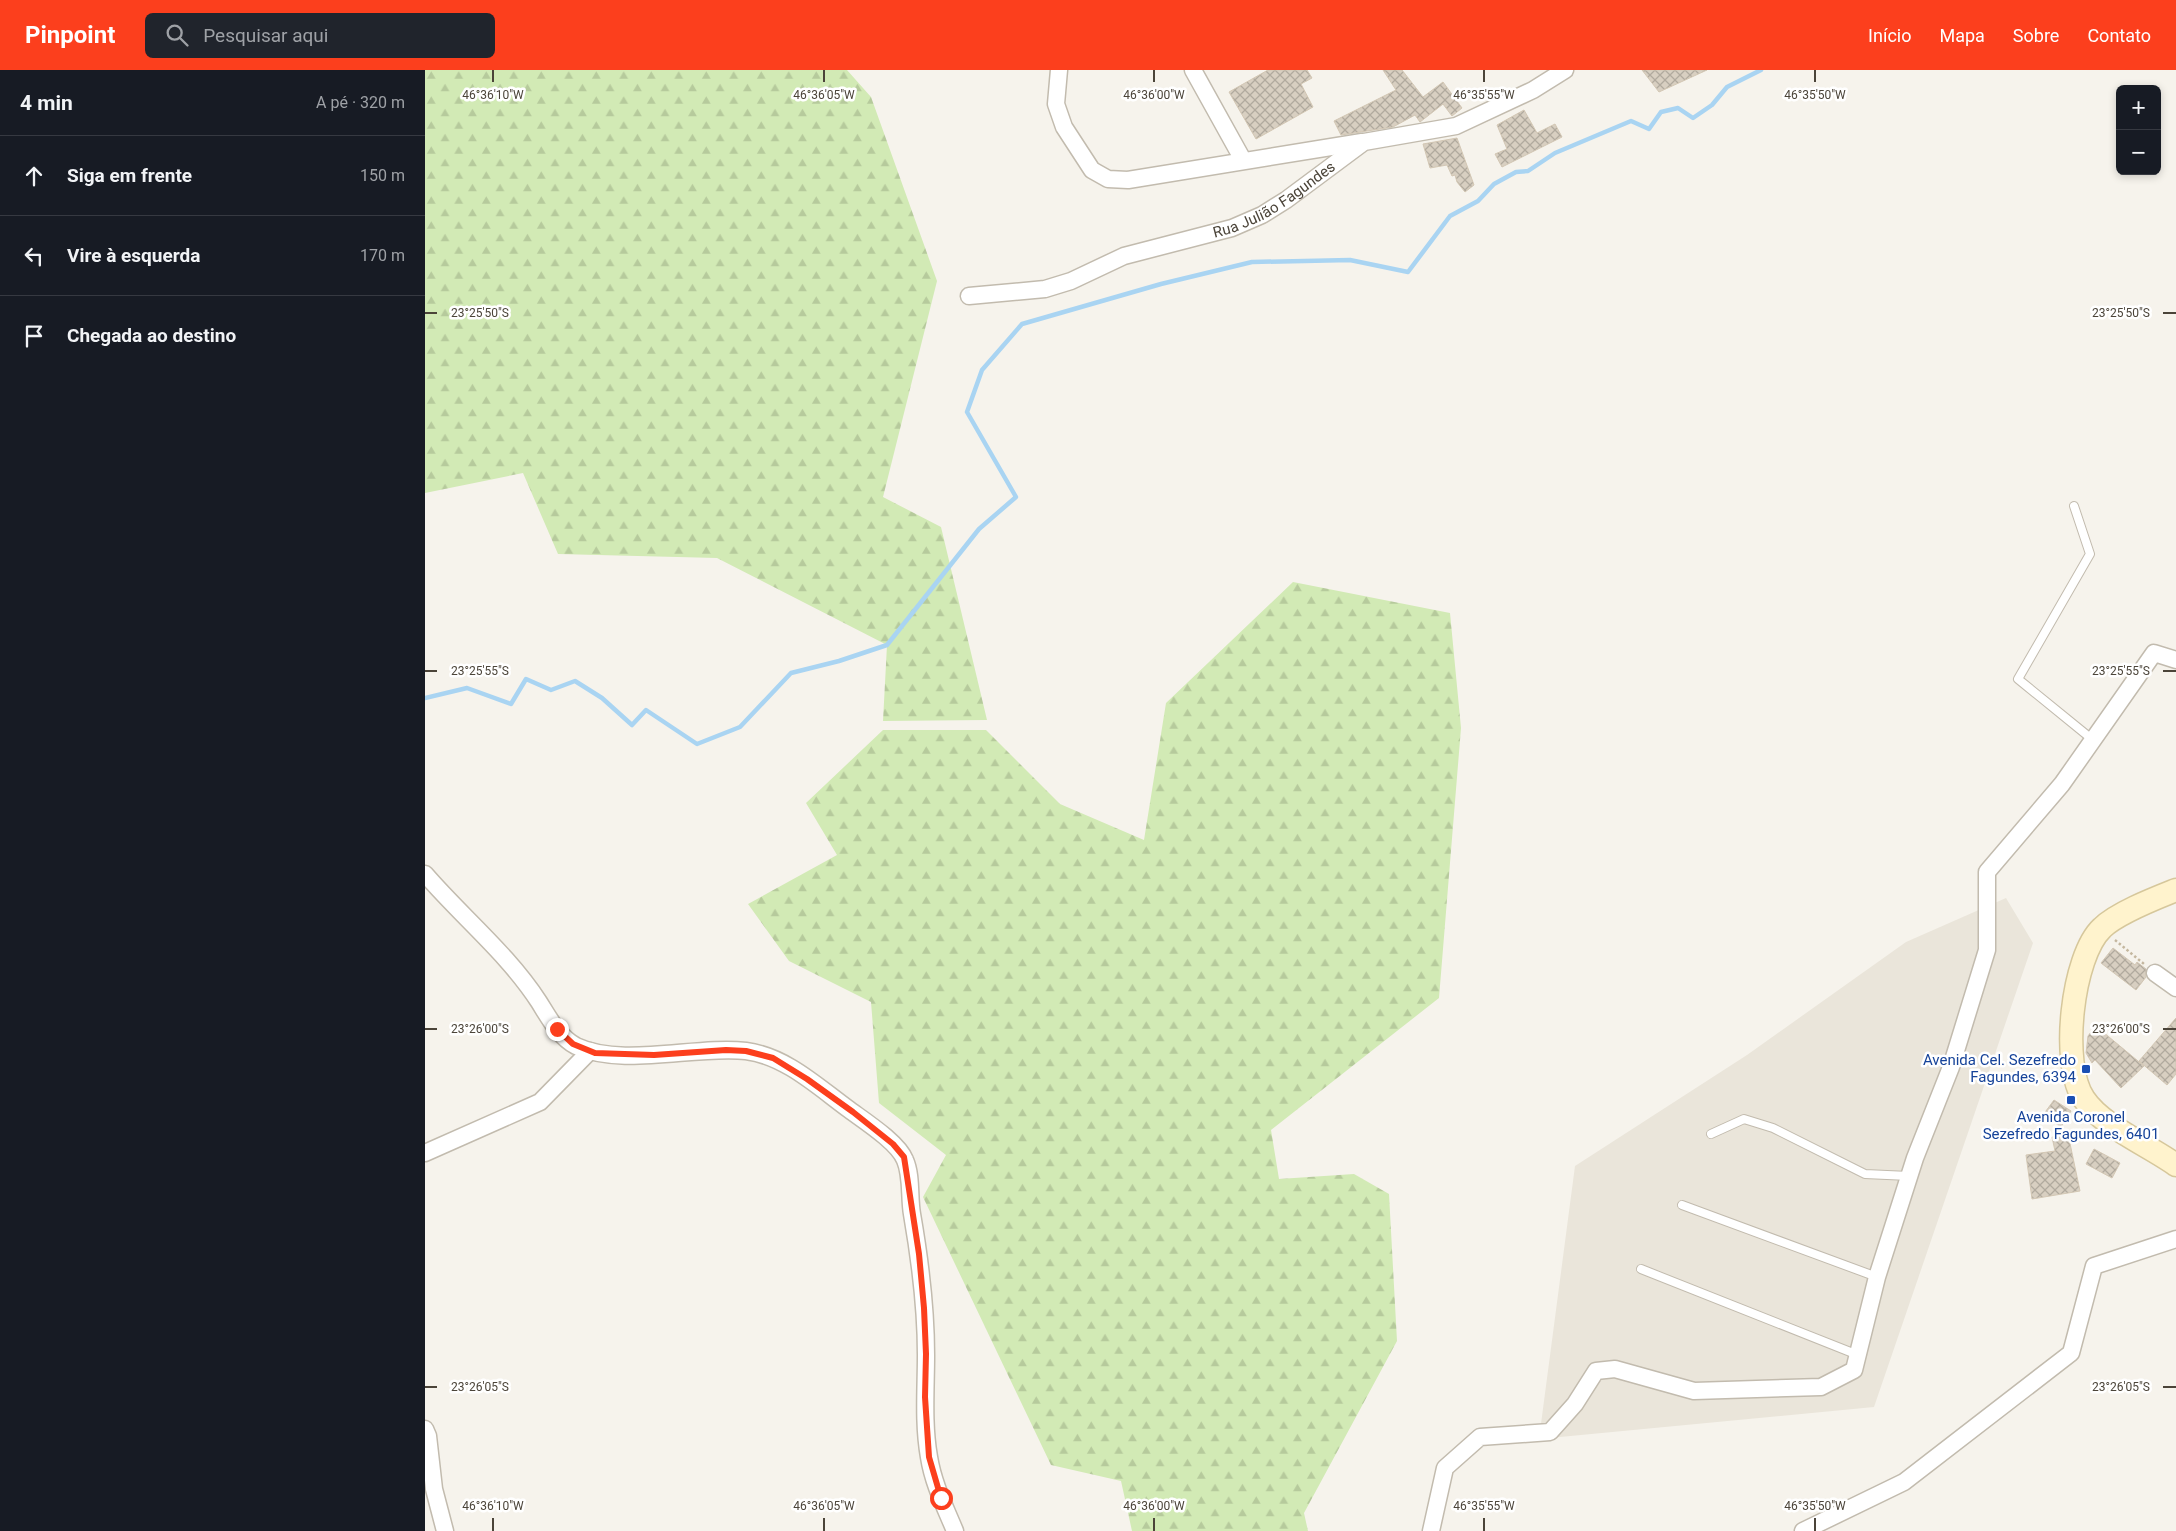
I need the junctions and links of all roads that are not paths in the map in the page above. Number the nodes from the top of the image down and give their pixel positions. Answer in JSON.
{"nodes":[{"id":1,"x":1059,"y":70,"type":"edge"},
{"id":2,"x":1193,"y":70,"type":"edge"},
{"id":3,"x":1565,"y":70,"type":"edge"},
{"id":4,"x":1364,"y":142,"type":"junction"},
{"id":5,"x":1243,"y":160,"type":"junction"},
{"id":6,"x":969,"y":296,"type":"dead end"},
{"id":7,"x":2074,"y":506,"type":"dead end"},
{"id":8,"x":2176,"y":660,"type":"edge"},
{"id":9,"x":2093,"y":740,"type":"junction"},
{"id":10,"x":425,"y":874,"type":"edge"},
{"id":11,"x":2176,"y":890,"type":"edge"},
{"id":12,"x":2155,"y":973,"type":"road end"},
{"id":13,"x":2176,"y":988,"type":"edge"},
{"id":14,"x":590,"y":1051,"type":"junction"},
{"id":15,"x":1711,"y":1134,"type":"dead end"},
{"id":16,"x":425,"y":1153,"type":"edge"},
{"id":17,"x":2176,"y":1165,"type":"edge"},
{"id":18,"x":1909,"y":1176,"type":"junction"},
{"id":19,"x":1682,"y":1205,"type":"dead end"},
{"id":20,"x":2176,"y":1239,"type":"edge"},
{"id":21,"x":1641,"y":1268,"type":"dead end"},
{"id":22,"x":1877,"y":1277,"type":"junction"},
{"id":23,"x":1858,"y":1355,"type":"junction"},
{"id":24,"x":425,"y":1429,"type":"edge"},
{"id":25,"x":445,"y":1531,"type":"edge"},
{"id":26,"x":955,"y":1531,"type":"edge"},
{"id":27,"x":1431,"y":1531,"type":"edge"},
{"id":28,"x":1803,"y":1531,"type":"edge"}],
"edges":[{"from":1,"to":5,"type":"street"},
{"from":2,"to":5,"type":"street"},
{"from":3,"to":4,"type":"street","name":"Rua Julião Fagundes"},
{"from":4,"to":5,"type":"street"},
{"from":4,"to":6,"type":"street","name":"Rua Julião Fagundes"},
{"from":7,"to":9,"type":"lane"},
{"from":8,"to":9,"type":"street"},
{"from":9,"to":18,"type":"street"},
{"from":10,"to":14,"type":"street"},
{"from":11,"to":17,"type":"main road"},
{"from":12,"to":13,"type":"street"},
{"from":14,"to":16,"type":"street"},
{"from":14,"to":26,"type":"street"},
{"from":15,"to":18,"type":"lane"},
{"from":18,"to":22,"type":"street"},
{"from":19,"to":22,"type":"lane"},
{"from":20,"to":28,"type":"street"},
{"from":21,"to":23,"type":"lane"},
{"from":22,"to":23,"type":"street"},
{"from":23,"to":27,"type":"street"},
{"from":24,"to":25,"type":"street"}]}
